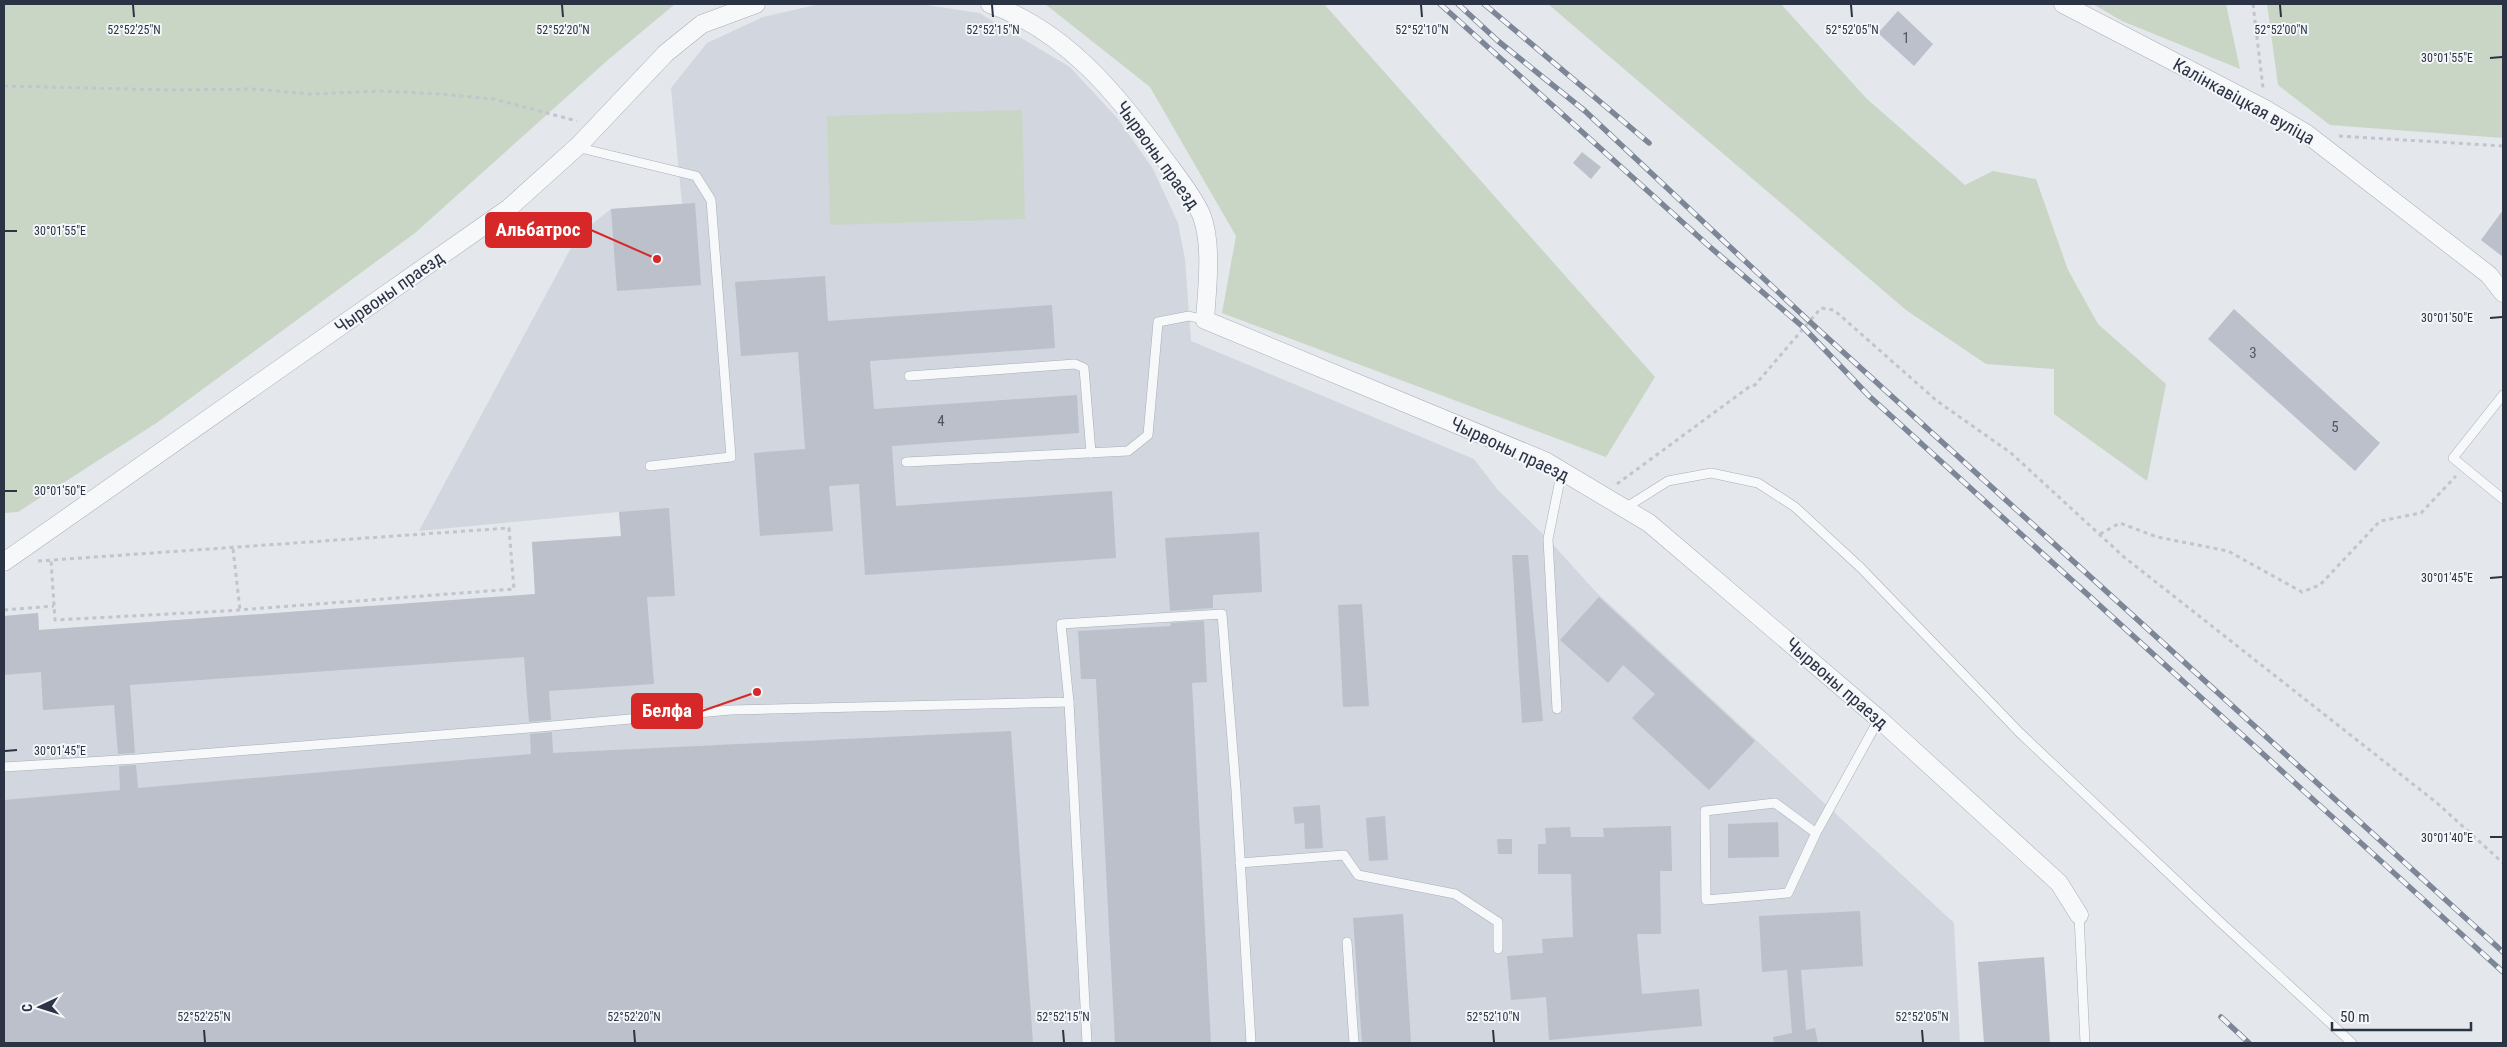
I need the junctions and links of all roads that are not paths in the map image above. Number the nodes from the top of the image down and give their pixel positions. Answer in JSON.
{"nodes":[{"id":1,"x":756,"y":4,"type":"edge"},
{"id":2,"x":990,"y":4,"type":"edge"},
{"id":3,"x":2063,"y":4,"type":"edge"},
{"id":4,"x":576,"y":147,"type":"junction"},
{"id":5,"x":2503,"y":293,"type":"edge"},
{"id":6,"x":1205,"y":320,"type":"junction"},
{"id":7,"x":909,"y":376,"type":"dead end"},
{"id":8,"x":2503,"y":395,"type":"edge"},
{"id":9,"x":1091,"y":453,"type":"junction"},
{"id":10,"x":906,"y":462,"type":"dead end"},
{"id":11,"x":650,"y":466,"type":"dead end"},
{"id":12,"x":1562,"y":470,"type":"junction"},
{"id":13,"x":2503,"y":499,"type":"edge"},
{"id":14,"x":1625,"y":508,"type":"junction"},
{"id":15,"x":5,"y":562,"type":"edge"},
{"id":16,"x":1069,"y":702,"type":"junction"},
{"id":17,"x":1557,"y":709,"type":"dead end"},
{"id":18,"x":1879,"y":719,"type":"junction"},
{"id":19,"x":4,"y":767,"type":"edge"},
{"id":20,"x":1816,"y":833,"type":"junction"},
{"id":21,"x":1240,"y":863,"type":"junction"},
{"id":22,"x":2078,"y":915,"type":"joint"},
{"id":23,"x":1347,"y":942,"type":"dead end"},
{"id":24,"x":1498,"y":949,"type":"dead end"},
{"id":25,"x":1087,"y":1043,"type":"edge"},
{"id":26,"x":1251,"y":1043,"type":"edge"},
{"id":27,"x":1354,"y":1043,"type":"edge"},
{"id":28,"x":2084,"y":1043,"type":"edge"},
{"id":29,"x":2352,"y":1043,"type":"edge"}],
"edges":[{"from":1,"to":4,"type":"street","name":"Чырвоны праезд"},
{"from":2,"to":6,"type":"street","name":"Чырвоны праезд"},
{"from":3,"to":5,"type":"street","name":"Калінкавіцкая вуліца"},
{"from":4,"to":11,"type":"lane"},
{"from":4,"to":15,"type":"street","name":"Чырвоны праезд"},
{"from":6,"to":9,"type":"lane"},
{"from":6,"to":12,"type":"street","name":"Чырвоны праезд"},
{"from":7,"to":9,"type":"lane"},
{"from":8,"to":13,"type":"lane"},
{"from":9,"to":10,"type":"lane"},
{"from":12,"to":14,"type":"street","name":"Чырвоны праезд"},
{"from":12,"to":17,"type":"lane"},
{"from":14,"to":18,"type":"street","name":"Чырвоны праезд"},
{"from":14,"to":29,"type":"lane"},
{"from":16,"to":19,"type":"lane"},
{"from":16,"to":21,"type":"lane"},
{"from":16,"to":25,"type":"lane"},
{"from":18,"to":20,"type":"lane"},
{"from":18,"to":22,"type":"street","name":"Чырвоны праезд"},
{"from":20,"to":20,"type":"lane"},
{"from":21,"to":24,"type":"lane"},
{"from":21,"to":26,"type":"lane"},
{"from":22,"to":28,"type":"lane"},
{"from":23,"to":27,"type":"lane"}]}
